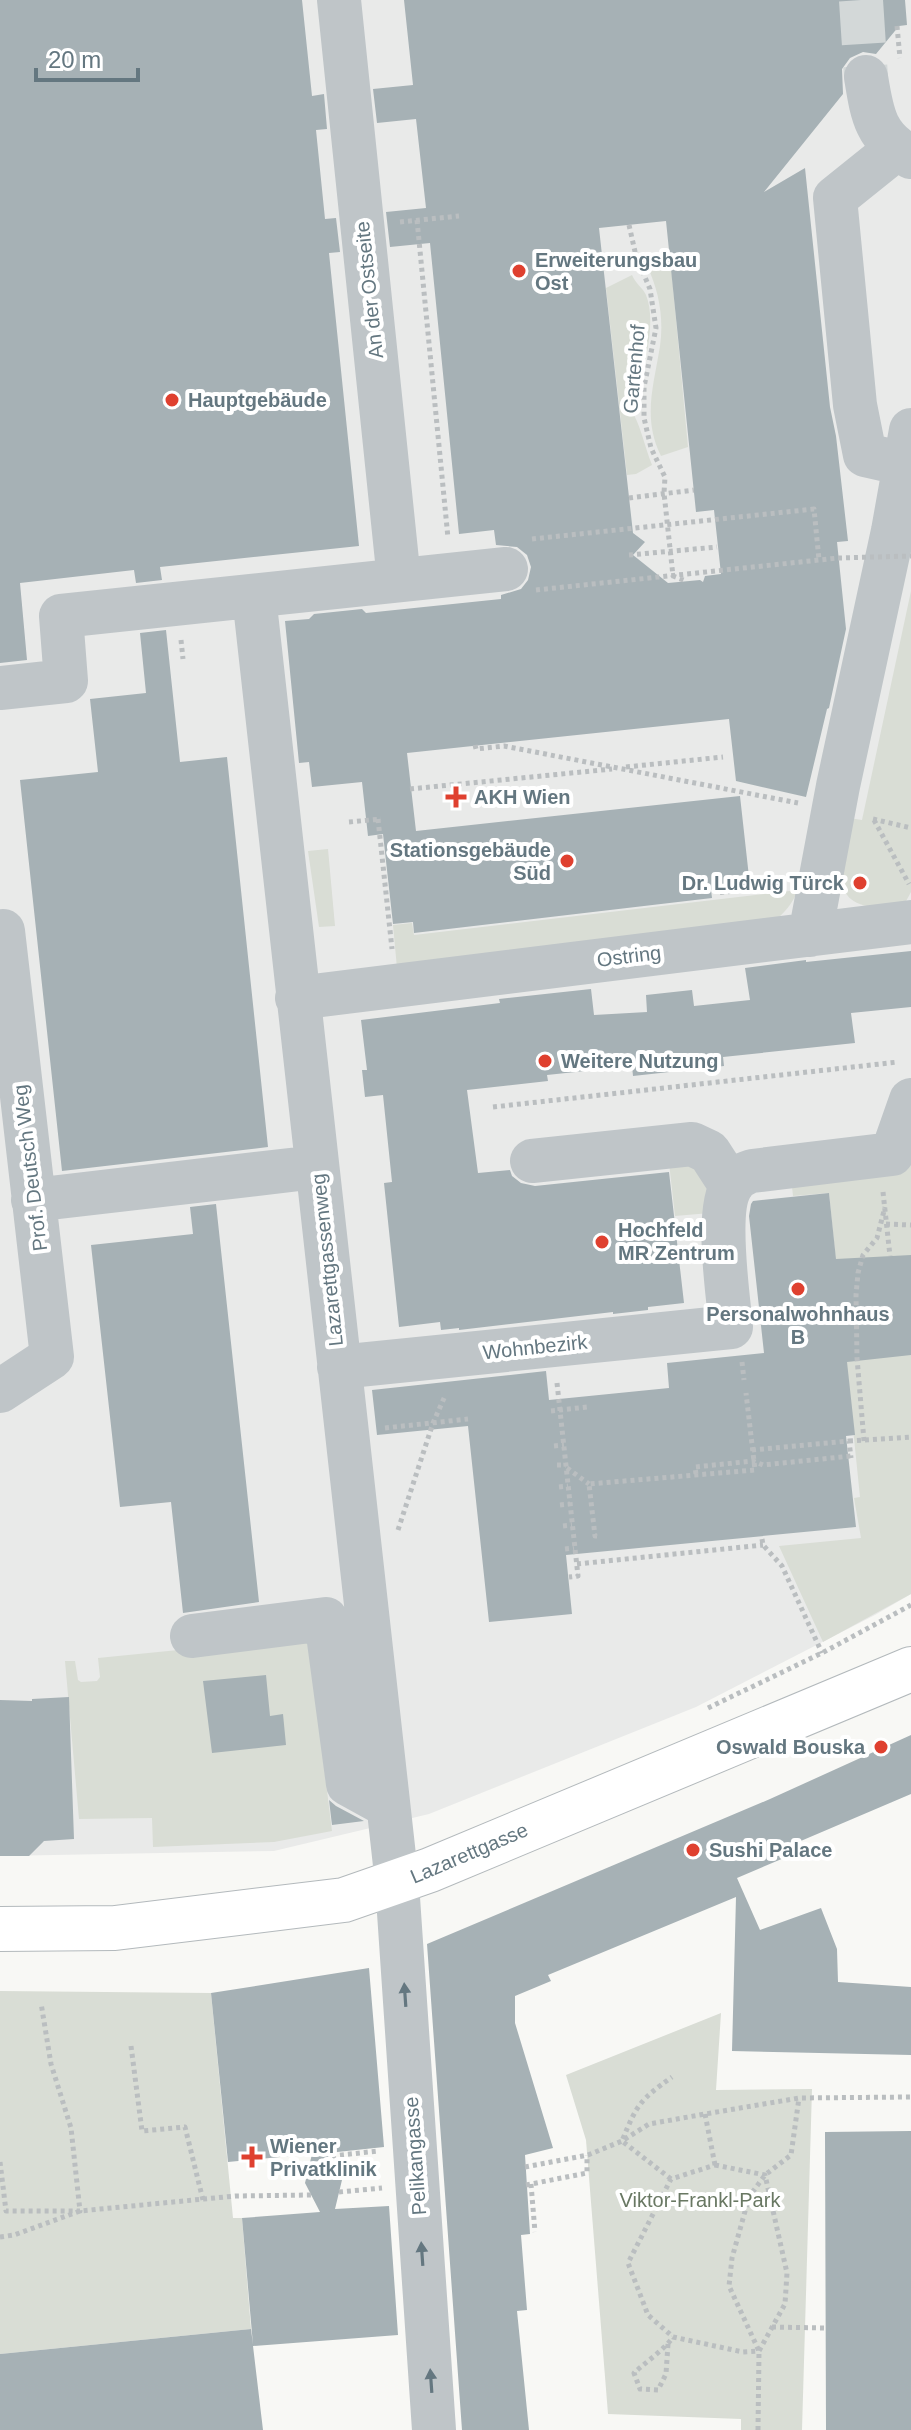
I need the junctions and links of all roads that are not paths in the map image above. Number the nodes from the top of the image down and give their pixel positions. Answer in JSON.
{"nodes":[{"id":1,"x":339,"y":0,"type":"edge"},
{"id":2,"x":866,"y":77,"type":"tunnel mouth"},
{"id":3,"x":904,"y":153,"type":"edge"},
{"id":4,"x":908,"y":447,"type":"edge"},
{"id":5,"x":905,"y":539,"type":"edge"},
{"id":6,"x":520,"y":566,"type":"road end"},
{"id":7,"x":399,"y":580,"type":"junction"},
{"id":8,"x":256,"y":617,"type":"junction"},
{"id":9,"x":0,"y":688,"type":"edge"},
{"id":10,"x":911,"y":922,"type":"edge"},
{"id":11,"x":3,"y":931,"type":"dead end"},
{"id":12,"x":810,"y":935,"type":"junction"},
{"id":13,"x":297,"y":998,"type":"junction"},
{"id":14,"x":8,"y":1040,"type":"edge"},
{"id":15,"x":911,"y":1100,"type":"edge"},
{"id":16,"x":532,"y":1161,"type":"dead end"},
{"id":17,"x":316,"y":1167,"type":"junction"},
{"id":18,"x":731,"y":1186,"type":"junction"},
{"id":19,"x":33,"y":1200,"type":"junction"},
{"id":20,"x":339,"y":1367,"type":"junction"},
{"id":21,"x":0,"y":1391,"type":"edge"},
{"id":22,"x":192,"y":1636,"type":"dead end"},
{"id":23,"x":911,"y":1669,"type":"edge"},
{"id":24,"x":388,"y":1806,"type":"junction"},
{"id":25,"x":397,"y":1883,"type":"junction"},
{"id":26,"x":0,"y":1929,"type":"edge"},
{"id":27,"x":434,"y":2430,"type":"edge"}],
"edges":[{"from":1,"to":7,"type":"street","name":"An der Ostseite"},
{"from":2,"to":3,"type":"street"},
{"from":3,"to":4,"type":"street"},
{"from":4,"to":5,"type":"street"},
{"from":5,"to":12,"type":"street"},
{"from":6,"to":7,"type":"street"},
{"from":7,"to":8,"type":"street"},
{"from":8,"to":9,"type":"street"},
{"from":8,"to":13,"type":"street","name":"Lazarettgassenweg"},
{"from":10,"to":12,"type":"street","name":"Ostring"},
{"from":11,"to":14,"type":"street","name":"Prof. Deutsch Weg"},
{"from":12,"to":13,"type":"street","name":"Ostring"},
{"from":13,"to":17,"type":"street","name":"Lazarettgassenweg"},
{"from":14,"to":19,"type":"street","name":"Prof. Deutsch Weg"},
{"from":15,"to":18,"type":"street"},
{"from":16,"to":18,"type":"street"},
{"from":17,"to":19,"type":"street"},
{"from":17,"to":20,"type":"street","name":"Lazarettgassenweg"},
{"from":18,"to":20,"type":"street","name":"Wohnbezirk"},
{"from":19,"to":21,"type":"street","name":"Prof. Deutsch Weg"},
{"from":20,"to":24,"type":"street","name":"Lazarettgassenweg"},
{"from":22,"to":24,"type":"street"},
{"from":23,"to":25,"type":"main road","name":"Lazarettgasse"},
{"from":24,"to":25,"type":"street","name":"Lazarettgassenweg"},
{"from":25,"to":26,"type":"main road","name":"Lazarettgasse"},
{"from":27,"to":25,"type":"street","name":"Pelikangasse","one_way":true}]}
